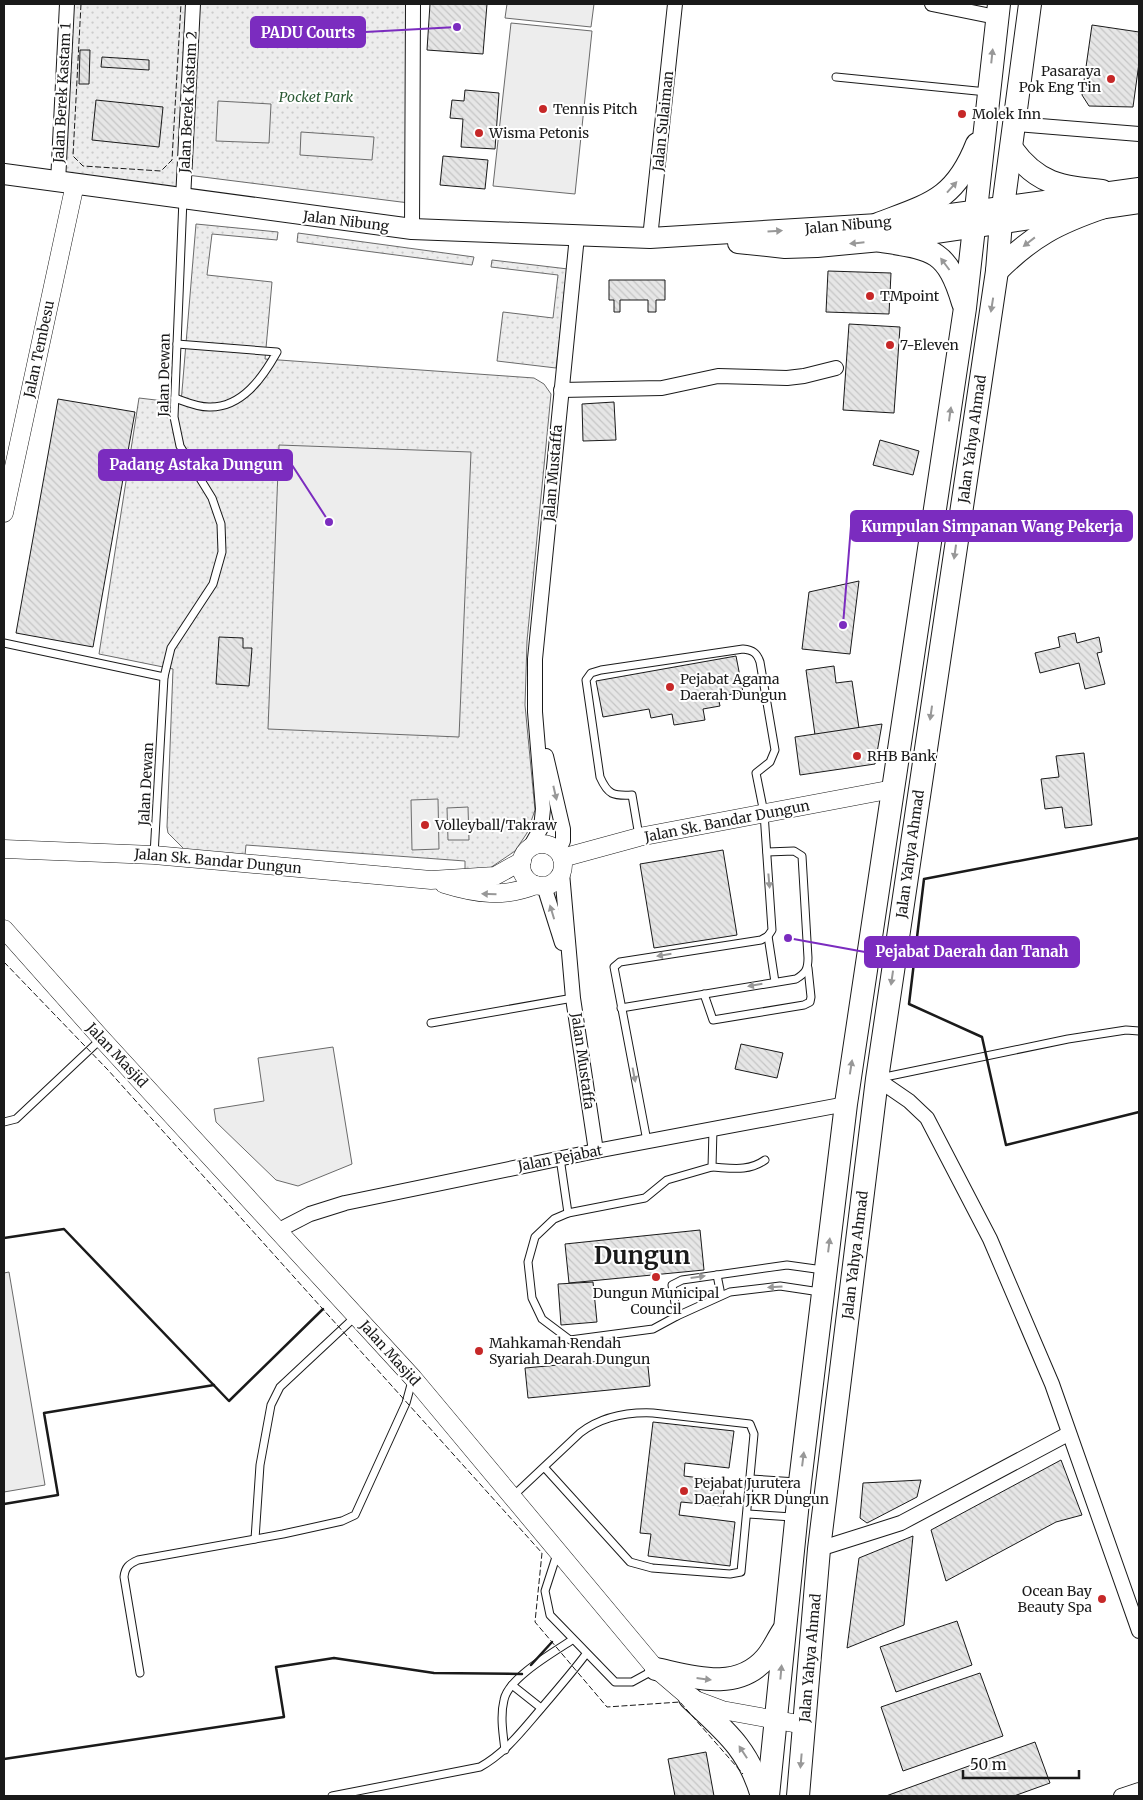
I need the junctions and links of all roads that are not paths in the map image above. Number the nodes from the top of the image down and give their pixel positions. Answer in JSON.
{"nodes":[{"id":1,"x":67,"y":4,"type":"edge"},
{"id":2,"x":192,"y":4,"type":"edge"},
{"id":3,"x":413,"y":4,"type":"edge"},
{"id":4,"x":675,"y":4,"type":"edge"},
{"id":5,"x":932,"y":4,"type":"edge"},
{"id":6,"x":1030,"y":4,"type":"edge"},
{"id":7,"x":997,"y":10,"type":"edge"},
{"id":8,"x":836,"y":77,"type":"dead end"},
{"id":9,"x":989,"y":92,"type":"junction"},
{"id":10,"x":986,"y":121,"type":"junction"},
{"id":11,"x":1015,"y":124,"type":"junction"},
{"id":12,"x":1139,"y":134,"type":"edge"},
{"id":13,"x":1012,"y":149,"type":"junction"},
{"id":14,"x":4,"y":174,"type":"edge"},
{"id":15,"x":67,"y":183,"type":"junction"},
{"id":16,"x":1139,"y":188,"type":"edge"},
{"id":17,"x":184,"y":199,"type":"junction"},
{"id":18,"x":1103,"y":199,"type":"junction"},
{"id":19,"x":1139,"y":203,"type":"edge"},
{"id":20,"x":1002,"y":214,"type":"junction"},
{"id":21,"x":976,"y":217,"type":"junction"},
{"id":22,"x":412,"y":229,"type":"junction"},
{"id":23,"x":879,"y":232,"type":"junction"},
{"id":24,"x":577,"y":236,"type":"junction"},
{"id":25,"x":650,"y":238,"type":"junction"},
{"id":26,"x":997,"y":271,"type":"junction"},
{"id":27,"x":965,"y":308,"type":"junction"},
{"id":28,"x":177,"y":344,"type":"junction"},
{"id":29,"x":836,"y":368,"type":"dead end"},
{"id":30,"x":561,"y":390,"type":"junction"},
{"id":31,"x":175,"y":398,"type":"junction"},
{"id":32,"x":4,"y":513,"type":"edge"},
{"id":33,"x":4,"y":644,"type":"edge"},
{"id":34,"x":164,"y":677,"type":"junction"},
{"id":35,"x":535,"y":712,"type":"junction"},
{"id":36,"x":893,"y":789,"type":"junction"},
{"id":37,"x":764,"y":813,"type":"junction"},
{"id":38,"x":639,"y":837,"type":"junction"},
{"id":39,"x":4,"y":849,"type":"edge"},
{"id":40,"x":767,"y":852,"type":"junction"},
{"id":41,"x":154,"y":855,"type":"junction"},
{"id":42,"x":526,"y":855,"type":"junction"},
{"id":43,"x":560,"y":860,"type":"junction"},
{"id":44,"x":431,"y":880,"type":"junction"},
{"id":45,"x":540,"y":886,"type":"junction"},
{"id":46,"x":4,"y":929,"type":"edge"},
{"id":47,"x":768,"y":936,"type":"junction"},
{"id":48,"x":808,"y":968,"type":"junction"},
{"id":49,"x":570,"y":970,"type":"junction"},
{"id":50,"x":775,"y":982,"type":"junction"},
{"id":51,"x":704,"y":994,"type":"junction"},
{"id":52,"x":573,"y":998,"type":"junction"},
{"id":53,"x":621,"y":1008,"type":"junction"},
{"id":54,"x":431,"y":1023,"type":"dead end"},
{"id":55,"x":1139,"y":1031,"type":"edge"},
{"id":56,"x":101,"y":1038,"type":"junction"},
{"id":57,"x":877,"y":1079,"type":"junction"},
{"id":58,"x":846,"y":1104,"type":"junction"},
{"id":59,"x":4,"y":1122,"type":"edge"},
{"id":60,"x":713,"y":1129,"type":"junction"},
{"id":61,"x":646,"y":1141,"type":"junction"},
{"id":62,"x":596,"y":1151,"type":"junction"},
{"id":63,"x":560,"y":1158,"type":"junction"},
{"id":64,"x":765,"y":1160,"type":"dead end"},
{"id":65,"x":712,"y":1167,"type":"junction"},
{"id":66,"x":568,"y":1213,"type":"junction"},
{"id":67,"x":279,"y":1230,"type":"junction"},
{"id":68,"x":717,"y":1275,"type":"junction"},
{"id":69,"x":824,"y":1281,"type":"junction"},
{"id":70,"x":721,"y":1296,"type":"junction"},
{"id":71,"x":356,"y":1315,"type":"junction"},
{"id":72,"x":677,"y":1316,"type":"junction"},
{"id":73,"x":413,"y":1378,"type":"junction"},
{"id":74,"x":1068,"y":1434,"type":"junction"},
{"id":75,"x":544,"y":1467,"type":"junction"},
{"id":76,"x":751,"y":1479,"type":"junction"},
{"id":77,"x":800,"y":1482,"type":"junction"},
{"id":78,"x":513,"y":1496,"type":"junction"},
{"id":79,"x":748,"y":1514,"type":"junction"},
{"id":80,"x":796,"y":1518,"type":"junction"},
{"id":81,"x":256,"y":1539,"type":"junction"},
{"id":82,"x":819,"y":1549,"type":"junction"},
{"id":83,"x":558,"y":1551,"type":"junction"},
{"id":84,"x":785,"y":1627,"type":"junction"},
{"id":85,"x":1139,"y":1631,"type":"edge"},
{"id":86,"x":572,"y":1640,"type":"junction"},
{"id":87,"x":586,"y":1654,"type":"junction"},
{"id":88,"x":656,"y":1669,"type":"junction"},
{"id":89,"x":140,"y":1672,"type":"dead end"},
{"id":90,"x":512,"y":1685,"type":"junction"},
{"id":91,"x":690,"y":1698,"type":"junction"},
{"id":92,"x":541,"y":1708,"type":"junction"},
{"id":93,"x":777,"y":1721,"type":"junction"},
{"id":94,"x":804,"y":1725,"type":"junction"},
{"id":95,"x":505,"y":1750,"type":"junction"},
{"id":96,"x":1139,"y":1790,"type":"edge"},
{"id":97,"x":332,"y":1796,"type":"edge"},
{"id":98,"x":762,"y":1796,"type":"edge"},
{"id":99,"x":768,"y":1796,"type":"edge"},
{"id":100,"x":798,"y":1796,"type":"edge"},
{"id":101,"x":1121,"y":1796,"type":"edge"}],
"edges":[{"from":1,"to":15,"type":"street","name":"Jalan Berek Kastam 1"},
{"from":2,"to":17,"type":"street","name":"Jalan Berek Kastam 2"},
{"from":3,"to":22,"type":"street"},
{"from":4,"to":25,"type":"street","name":"Jalan Sulaiman"},
{"from":5,"to":7,"type":"street"},
{"from":6,"to":11,"type":"main road","name":"Jalan Yahya Ahmad"},
{"from":9,"to":7,"type":"main road","name":"Jalan Yahya Ahmad","one_way":true},
{"from":8,"to":9,"type":"lane"},
{"from":9,"to":10,"type":"main road","name":"Jalan Yahya Ahmad"},
{"from":10,"to":21,"type":"main road","name":"Jalan Yahya Ahmad"},
{"from":23,"to":10,"type":"main road","one_way":true},
{"from":11,"to":12,"type":"street"},
{"from":11,"to":13,"type":"main road","name":"Jalan Yahya Ahmad"},
{"from":13,"to":18,"type":"main road"},
{"from":13,"to":20,"type":"main road","name":"Jalan Yahya Ahmad"},
{"from":14,"to":15,"type":"main road","name":"Jalan Nibung"},
{"from":15,"to":17,"type":"main road","name":"Jalan Nibung"},
{"from":15,"to":32,"type":"street","name":"Jalan Tembesu"},
{"from":16,"to":18,"type":"main road"},
{"from":17,"to":22,"type":"main road","name":"Jalan Nibung"},
{"from":17,"to":28,"type":"lane","name":"Jalan Dewan"},
{"from":18,"to":19,"type":"main road"},
{"from":18,"to":20,"type":"main road","name":"Jalan Nibung"},
{"from":18,"to":26,"type":"main road","one_way":true},
{"from":20,"to":21,"type":"main road","name":"Jalan Nibung"},
{"from":20,"to":26,"type":"main road","name":"Jalan Yahya Ahmad"},
{"from":21,"to":23,"type":"main road","name":"Jalan Nibung"},
{"from":21,"to":27,"type":"main road","name":"Jalan Yahya Ahmad"},
{"from":22,"to":24,"type":"main road","name":"Jalan Nibung"},
{"from":23,"to":25,"type":"main road","name":"Jalan Nibung"},
{"from":27,"to":23,"type":"main road","one_way":true},
{"from":24,"to":25,"type":"main road","name":"Jalan Nibung"},
{"from":24,"to":30,"type":"street","name":"Jalan Mustaffa"},
{"from":26,"to":57,"type":"main road","name":"Jalan Yahya Ahmad","one_way":true},
{"from":36,"to":27,"type":"main road","name":"Jalan Yahya Ahmad","one_way":true},
{"from":28,"to":31,"type":"lane","name":"Jalan Dewan"},
{"from":28,"to":31,"type":"lane"},
{"from":29,"to":30,"type":"street"},
{"from":30,"to":35,"type":"street","name":"Jalan Mustaffa"},
{"from":31,"to":34,"type":"lane","name":"Jalan Dewan"},
{"from":33,"to":34,"type":"lane"},
{"from":34,"to":41,"type":"lane","name":"Jalan Dewan"},
{"from":35,"to":42,"type":"street","name":"Jalan Mustaffa"},
{"from":35,"to":43,"type":"street","name":"Jalan Mustaffa","one_way":true},
{"from":36,"to":37,"type":"street","name":"Jalan Sk. Bandar Dungun"},
{"from":58,"to":36,"type":"main road","name":"Jalan Yahya Ahmad","one_way":true},
{"from":37,"to":38,"type":"street","name":"Jalan Sk. Bandar Dungun"},
{"from":37,"to":38,"type":"lane"},
{"from":37,"to":40,"type":"lane"},
{"from":38,"to":43,"type":"street","name":"Jalan Sk. Bandar Dungun"},
{"from":39,"to":41,"type":"street","name":"Jalan Sk. Bandar Dungun"},
{"from":40,"to":47,"type":"lane","one_way":true},
{"from":40,"to":48,"type":"lane"},
{"from":41,"to":44,"type":"street","name":"Jalan Sk. Bandar Dungun"},
{"from":42,"to":43,"type":"street"},
{"from":42,"to":44,"type":"street","name":"Jalan Sk. Bandar Dungun"},
{"from":42,"to":45,"type":"street"},
{"from":43,"to":45,"type":"street"},
{"from":43,"to":49,"type":"street","name":"Jalan Mustaffa"},
{"from":45,"to":44,"type":"street","name":"Jalan Sk. Bandar Dungun","one_way":true},
{"from":49,"to":45,"type":"street","name":"Jalan Mustaffa","one_way":true},
{"from":46,"to":56,"type":"street","name":"Jalan Masjid"},
{"from":47,"to":50,"type":"lane"},
{"from":47,"to":53,"type":"lane","one_way":true},
{"from":48,"to":50,"type":"lane"},
{"from":48,"to":51,"type":"lane"},
{"from":49,"to":52,"type":"street","name":"Jalan Mustaffa"},
{"from":50,"to":51,"type":"lane","one_way":true},
{"from":51,"to":53,"type":"lane"},
{"from":52,"to":54,"type":"lane"},
{"from":52,"to":62,"type":"street","name":"Jalan Mustaffa"},
{"from":53,"to":61,"type":"lane","one_way":true},
{"from":55,"to":57,"type":"lane"},
{"from":56,"to":59,"type":"lane"},
{"from":56,"to":67,"type":"street","name":"Jalan Masjid"},
{"from":57,"to":74,"type":"street"},
{"from":57,"to":82,"type":"main road","name":"Jalan Yahya Ahmad"},
{"from":58,"to":60,"type":"street","name":"Jalan Pejabat"},
{"from":69,"to":58,"type":"main road","name":"Jalan Yahya Ahmad","one_way":true},
{"from":60,"to":61,"type":"street","name":"Jalan Pejabat"},
{"from":60,"to":65,"type":"lane"},
{"from":61,"to":62,"type":"street","name":"Jalan Pejabat"},
{"from":62,"to":63,"type":"street","name":"Jalan Pejabat"},
{"from":63,"to":66,"type":"lane"},
{"from":63,"to":67,"type":"street","name":"Jalan Pejabat"},
{"from":64,"to":65,"type":"lane"},
{"from":65,"to":66,"type":"lane"},
{"from":66,"to":72,"type":"lane"},
{"from":67,"to":71,"type":"street","name":"Jalan Masjid"},
{"from":68,"to":69,"type":"lane"},
{"from":68,"to":70,"type":"lane"},
{"from":72,"to":68,"type":"lane","one_way":true},
{"from":69,"to":70,"type":"lane","one_way":true},
{"from":77,"to":69,"type":"main road","name":"Jalan Yahya Ahmad","one_way":true},
{"from":70,"to":72,"type":"lane"},
{"from":71,"to":73,"type":"street","name":"Jalan Masjid"},
{"from":71,"to":81,"type":"lane"},
{"from":73,"to":78,"type":"street","name":"Jalan Masjid"},
{"from":73,"to":81,"type":"lane"},
{"from":74,"to":82,"type":"street"},
{"from":74,"to":85,"type":"street"},
{"from":75,"to":76,"type":"lane"},
{"from":75,"to":78,"type":"lane"},
{"from":75,"to":79,"type":"lane"},
{"from":76,"to":77,"type":"lane"},
{"from":76,"to":79,"type":"lane"},
{"from":77,"to":80,"type":"main road","name":"Jalan Yahya Ahmad"},
{"from":78,"to":83,"type":"street","name":"Jalan Masjid"},
{"from":79,"to":80,"type":"lane"},
{"from":80,"to":84,"type":"main road","name":"Jalan Yahya Ahmad"},
{"from":81,"to":89,"type":"lane"},
{"from":82,"to":94,"type":"main road","name":"Jalan Yahya Ahmad"},
{"from":83,"to":86,"type":"lane"},
{"from":83,"to":88,"type":"street","name":"Jalan Masjid"},
{"from":88,"to":84,"type":"main road","one_way":true},
{"from":93,"to":84,"type":"main road","name":"Jalan Yahya Ahmad","one_way":true},
{"from":86,"to":87,"type":"lane"},
{"from":86,"to":90,"type":"lane"},
{"from":87,"to":88,"type":"lane"},
{"from":87,"to":92,"type":"lane"},
{"from":88,"to":91,"type":"street","name":"Jalan Masjid"},
{"from":90,"to":92,"type":"lane"},
{"from":90,"to":95,"type":"lane"},
{"from":91,"to":93,"type":"street","name":"Jalan Masjid"},
{"from":98,"to":91,"type":"main road","one_way":true},
{"from":92,"to":95,"type":"lane"},
{"from":93,"to":94,"type":"street","name":"Jalan Masjid"},
{"from":93,"to":99,"type":"main road","name":"Jalan Yahya Ahmad"},
{"from":94,"to":100,"type":"main road","name":"Jalan Yahya Ahmad","one_way":true},
{"from":95,"to":97,"type":"lane"},
{"from":96,"to":101,"type":"street"}]}
